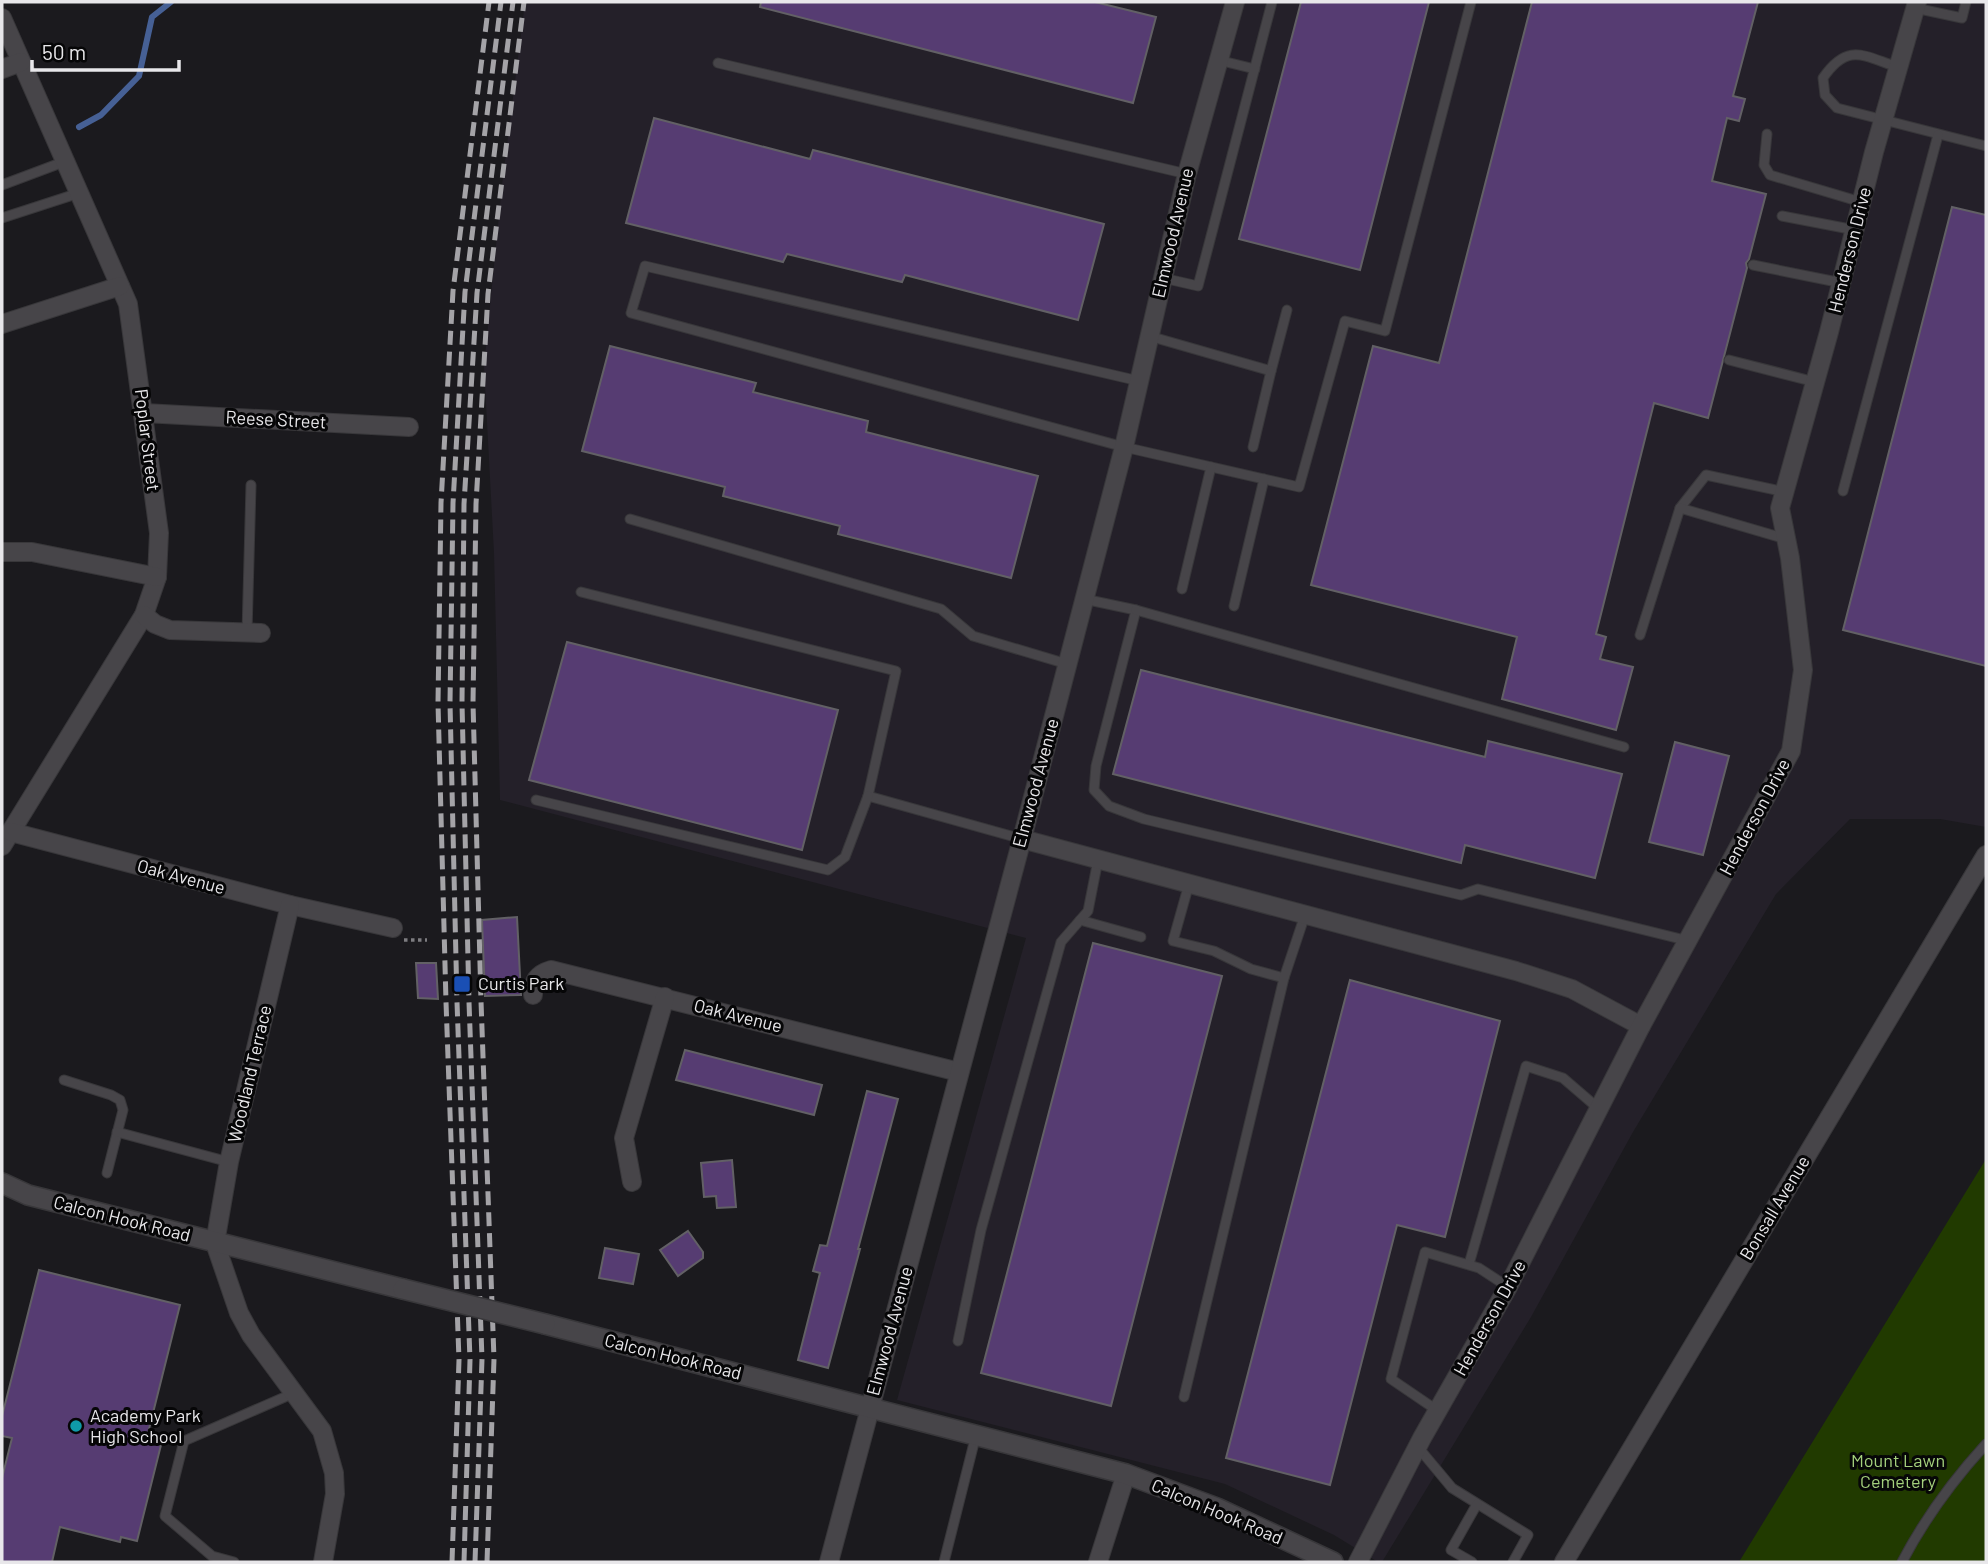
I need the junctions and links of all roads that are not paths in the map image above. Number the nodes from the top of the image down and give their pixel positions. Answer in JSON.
{"nodes":[{"id":1,"x":1235,"y":2,"type":"edge"},
{"id":2,"x":1272,"y":2,"type":"edge"},
{"id":3,"x":1471,"y":2,"type":"edge"},
{"id":4,"x":1966,"y":2,"type":"edge"},
{"id":5,"x":1916,"y":5,"type":"edge"},
{"id":6,"x":2,"y":18,"type":"edge"},
{"id":7,"x":1218,"y":60,"type":"junction"},
{"id":8,"x":21,"y":62,"type":"junction"},
{"id":9,"x":718,"y":63,"type":"dead end"},
{"id":10,"x":1898,"y":67,"type":"junction"},
{"id":11,"x":2,"y":69,"type":"edge"},
{"id":12,"x":1255,"y":69,"type":"junction"},
{"id":13,"x":1883,"y":121,"type":"junction"},
{"id":14,"x":1768,"y":134,"type":"dead end"},
{"id":15,"x":1938,"y":135,"type":"junction"},
{"id":16,"x":1986,"y":146,"type":"edge"},
{"id":17,"x":66,"y":161,"type":"junction"},
{"id":18,"x":1187,"y":174,"type":"junction"},
{"id":19,"x":2,"y":185,"type":"edge"},
{"id":20,"x":79,"y":193,"type":"junction"},
{"id":21,"x":1861,"y":202,"type":"junction"},
{"id":22,"x":1782,"y":216,"type":"dead end"},
{"id":23,"x":2,"y":218,"type":"edge"},
{"id":24,"x":1854,"y":230,"type":"junction"},
{"id":25,"x":1753,"y":265,"type":"dead end"},
{"id":26,"x":1163,"y":278,"type":"junction"},
{"id":27,"x":1842,"y":283,"type":"junction"},
{"id":28,"x":120,"y":286,"type":"junction"},
{"id":29,"x":1287,"y":310,"type":"dead end"},
{"id":30,"x":2,"y":324,"type":"edge"},
{"id":31,"x":1149,"y":336,"type":"junction"},
{"id":32,"x":1729,"y":360,"type":"dead end"},
{"id":33,"x":1271,"y":370,"type":"junction"},
{"id":34,"x":1139,"y":380,"type":"junction"},
{"id":35,"x":1815,"y":382,"type":"junction"},
{"id":36,"x":144,"y":414,"type":"junction"},
{"id":37,"x":409,"y":427,"type":"dead end"},
{"id":38,"x":1124,"y":447,"type":"junction"},
{"id":39,"x":1253,"y":447,"type":"dead end"},
{"id":40,"x":1212,"y":467,"type":"junction"},
{"id":41,"x":1264,"y":479,"type":"junction"},
{"id":42,"x":251,"y":485,"type":"dead end"},
{"id":43,"x":1843,"y":491,"type":"dead end"},
{"id":44,"x":1785,"y":492,"type":"junction"},
{"id":45,"x":1680,"y":508,"type":"junction"},
{"id":46,"x":630,"y":519,"type":"dead end"},
{"id":47,"x":1786,"y":539,"type":"junction"},
{"id":48,"x":2,"y":552,"type":"edge"},
{"id":49,"x":157,"y":577,"type":"junction"},
{"id":50,"x":1182,"y":589,"type":"dead end"},
{"id":51,"x":581,"y":592,"type":"dead end"},
{"id":52,"x":1084,"y":599,"type":"junction"},
{"id":53,"x":1234,"y":606,"type":"dead end"},
{"id":54,"x":1136,"y":610,"type":"junction"},
{"id":55,"x":144,"y":615,"type":"junction"},
{"id":56,"x":254,"y":633,"type":"joint"},
{"id":57,"x":1640,"y":635,"type":"dead end"},
{"id":58,"x":1067,"y":664,"type":"junction"},
{"id":59,"x":1624,"y":747,"type":"dead end"},
{"id":60,"x":868,"y":796,"type":"junction"},
{"id":61,"x":536,"y":800,"type":"dead end"},
{"id":62,"x":6,"y":839,"type":"edge"},
{"id":63,"x":1022,"y":839,"type":"junction"},
{"id":64,"x":1986,"y":855,"type":"edge"},
{"id":65,"x":1098,"y":860,"type":"junction"},
{"id":66,"x":1189,"y":884,"type":"junction"},
{"id":67,"x":290,"y":905,"type":"junction"},
{"id":68,"x":1305,"y":915,"type":"junction"},
{"id":69,"x":1080,"y":920,"type":"junction"},
{"id":70,"x":393,"y":928,"type":"dead end"},
{"id":71,"x":1141,"y":937,"type":"dead end"},
{"id":72,"x":1689,"y":942,"type":"junction"},
{"id":73,"x":1284,"y":978,"type":"junction"},
{"id":74,"x":533,"y":995,"type":"dead end"},
{"id":75,"x":665,"y":997,"type":"junction"},
{"id":76,"x":1641,"y":1026,"type":"junction"},
{"id":77,"x":960,"y":1072,"type":"junction"},
{"id":78,"x":64,"y":1080,"type":"dead end"},
{"id":79,"x":1599,"y":1109,"type":"junction"},
{"id":80,"x":117,"y":1132,"type":"junction"},
{"id":81,"x":229,"y":1162,"type":"junction"},
{"id":82,"x":107,"y":1173,"type":"dead end"},
{"id":83,"x":632,"y":1182,"type":"dead end"},
{"id":84,"x":2,"y":1183,"type":"edge"},
{"id":85,"x":215,"y":1243,"type":"junction"},
{"id":86,"x":1469,"y":1264,"type":"junction"},
{"id":87,"x":1508,"y":1287,"type":"junction"},
{"id":88,"x":958,"y":1341,"type":"dead end"},
{"id":89,"x":294,"y":1393,"type":"junction"},
{"id":90,"x":1184,"y":1397,"type":"dead end"},
{"id":91,"x":869,"y":1406,"type":"junction"},
{"id":92,"x":1438,"y":1410,"type":"junction"},
{"id":93,"x":976,"y":1434,"type":"junction"},
{"id":94,"x":1986,"y":1444,"type":"edge"},
{"id":95,"x":1417,"y":1446,"type":"junction"},
{"id":96,"x":1126,"y":1474,"type":"junction"},
{"id":97,"x":1477,"y":1504,"type":"junction"},
{"id":98,"x":211,"y":1559,"type":"edge"},
{"id":99,"x":1322,"y":1560,"type":"edge"},
{"id":100,"x":234,"y":1562,"type":"edge"},
{"id":101,"x":323,"y":1562,"type":"edge"},
{"id":102,"x":829,"y":1562,"type":"edge"},
{"id":103,"x":944,"y":1562,"type":"edge"},
{"id":104,"x":1098,"y":1562,"type":"edge"},
{"id":105,"x":1358,"y":1562,"type":"edge"},
{"id":106,"x":1472,"y":1562,"type":"edge"},
{"id":107,"x":1513,"y":1562,"type":"edge"},
{"id":108,"x":1564,"y":1562,"type":"edge"},
{"id":109,"x":1902,"y":1562,"type":"edge"}],
"edges":[{"from":1,"to":7,"type":"street","name":"Elmwood Avenue"},
{"from":2,"to":12,"type":"lane"},
{"from":3,"to":41,"type":"lane"},
{"from":4,"to":5,"type":"lane"},
{"from":5,"to":10,"type":"street","name":"Henderson Drive"},
{"from":6,"to":8,"type":"street","name":"Poplar Street"},
{"from":7,"to":12,"type":"lane"},
{"from":7,"to":18,"type":"street","name":"Elmwood Avenue"},
{"from":8,"to":11,"type":"street"},
{"from":8,"to":17,"type":"street","name":"Poplar Street"},
{"from":9,"to":18,"type":"lane"},
{"from":10,"to":13,"type":"street","name":"Henderson Drive"},
{"from":10,"to":13,"type":"lane"},
{"from":12,"to":26,"type":"lane"},
{"from":13,"to":15,"type":"lane"},
{"from":13,"to":21,"type":"street","name":"Henderson Drive"},
{"from":14,"to":21,"type":"lane"},
{"from":15,"to":16,"type":"lane"},
{"from":15,"to":43,"type":"lane"},
{"from":17,"to":19,"type":"lane"},
{"from":17,"to":20,"type":"street","name":"Poplar Street"},
{"from":18,"to":26,"type":"street","name":"Elmwood Avenue"},
{"from":20,"to":23,"type":"lane"},
{"from":20,"to":28,"type":"street","name":"Poplar Street"},
{"from":21,"to":24,"type":"street","name":"Henderson Drive"},
{"from":22,"to":24,"type":"lane"},
{"from":24,"to":27,"type":"street","name":"Henderson Drive"},
{"from":25,"to":27,"type":"lane"},
{"from":26,"to":31,"type":"street","name":"Elmwood Avenue"},
{"from":27,"to":35,"type":"street","name":"Henderson Drive"},
{"from":28,"to":30,"type":"street"},
{"from":28,"to":36,"type":"street","name":"Poplar Street"},
{"from":29,"to":33,"type":"lane"},
{"from":31,"to":33,"type":"lane"},
{"from":31,"to":34,"type":"street","name":"Elmwood Avenue"},
{"from":32,"to":35,"type":"lane"},
{"from":33,"to":39,"type":"lane"},
{"from":34,"to":38,"type":"street","name":"Elmwood Avenue"},
{"from":34,"to":38,"type":"lane"},
{"from":35,"to":44,"type":"street","name":"Henderson Drive"},
{"from":36,"to":37,"type":"street","name":"Reese Street"},
{"from":36,"to":49,"type":"street","name":"Poplar Street"},
{"from":38,"to":40,"type":"lane"},
{"from":38,"to":52,"type":"street","name":"Elmwood Avenue"},
{"from":40,"to":41,"type":"lane"},
{"from":40,"to":50,"type":"lane"},
{"from":41,"to":53,"type":"lane"},
{"from":42,"to":56,"type":"lane"},
{"from":44,"to":45,"type":"lane"},
{"from":44,"to":47,"type":"street","name":"Henderson Drive"},
{"from":45,"to":47,"type":"lane"},
{"from":45,"to":57,"type":"lane"},
{"from":46,"to":58,"type":"lane"},
{"from":47,"to":72,"type":"street","name":"Henderson Drive"},
{"from":48,"to":49,"type":"street"},
{"from":49,"to":55,"type":"street","name":"Poplar Street"},
{"from":51,"to":60,"type":"lane"},
{"from":52,"to":54,"type":"lane"},
{"from":52,"to":58,"type":"street","name":"Elmwood Avenue"},
{"from":54,"to":59,"type":"lane"},
{"from":54,"to":72,"type":"lane"},
{"from":55,"to":56,"type":"street"},
{"from":55,"to":62,"type":"street","name":"Poplar Street"},
{"from":58,"to":63,"type":"street","name":"Elmwood Avenue"},
{"from":60,"to":61,"type":"lane"},
{"from":60,"to":63,"type":"lane"},
{"from":62,"to":67,"type":"street","name":"Oak Avenue"},
{"from":63,"to":65,"type":"street"},
{"from":63,"to":77,"type":"street","name":"Elmwood Avenue"},
{"from":64,"to":108,"type":"street","name":"Bonsall Avenue"},
{"from":65,"to":66,"type":"street"},
{"from":65,"to":69,"type":"lane"},
{"from":66,"to":68,"type":"street"},
{"from":66,"to":73,"type":"lane"},
{"from":67,"to":70,"type":"street","name":"Oak Avenue"},
{"from":67,"to":81,"type":"street","name":"Woodland Terrace"},
{"from":68,"to":73,"type":"lane"},
{"from":68,"to":76,"type":"street"},
{"from":69,"to":71,"type":"lane"},
{"from":69,"to":88,"type":"lane"},
{"from":72,"to":76,"type":"street","name":"Henderson Drive"},
{"from":73,"to":90,"type":"lane"},
{"from":74,"to":75,"type":"street","name":"Oak Avenue"},
{"from":75,"to":77,"type":"street","name":"Oak Avenue"},
{"from":75,"to":83,"type":"street"},
{"from":76,"to":79,"type":"street","name":"Henderson Drive"},
{"from":77,"to":91,"type":"street","name":"Elmwood Avenue"},
{"from":78,"to":80,"type":"lane"},
{"from":79,"to":86,"type":"lane"},
{"from":79,"to":87,"type":"street","name":"Henderson Drive"},
{"from":80,"to":81,"type":"lane"},
{"from":80,"to":82,"type":"lane"},
{"from":81,"to":85,"type":"street","name":"Woodland Terrace"},
{"from":84,"to":85,"type":"street","name":"Calcon Hook Road"},
{"from":85,"to":89,"type":"street"},
{"from":85,"to":91,"type":"street","name":"Calcon Hook Road","bridge":true},
{"from":86,"to":87,"type":"lane"},
{"from":86,"to":92,"type":"lane"},
{"from":87,"to":92,"type":"street","name":"Henderson Drive"},
{"from":89,"to":98,"type":"lane"},
{"from":89,"to":101,"type":"street"},
{"from":91,"to":93,"type":"street","name":"Calcon Hook Road"},
{"from":91,"to":102,"type":"street","name":"Elmwood Avenue"},
{"from":92,"to":95,"type":"street","name":"Henderson Drive"},
{"from":93,"to":96,"type":"street","name":"Calcon Hook Road"},
{"from":93,"to":103,"type":"lane"},
{"from":94,"to":109,"type":"lane"},
{"from":95,"to":97,"type":"lane"},
{"from":95,"to":105,"type":"street","name":"Henderson Drive"},
{"from":96,"to":99,"type":"street","name":"Calcon Hook Road"},
{"from":96,"to":104,"type":"street"},
{"from":97,"to":106,"type":"lane"},
{"from":97,"to":107,"type":"lane"},
{"from":98,"to":100,"type":"lane"}]}
